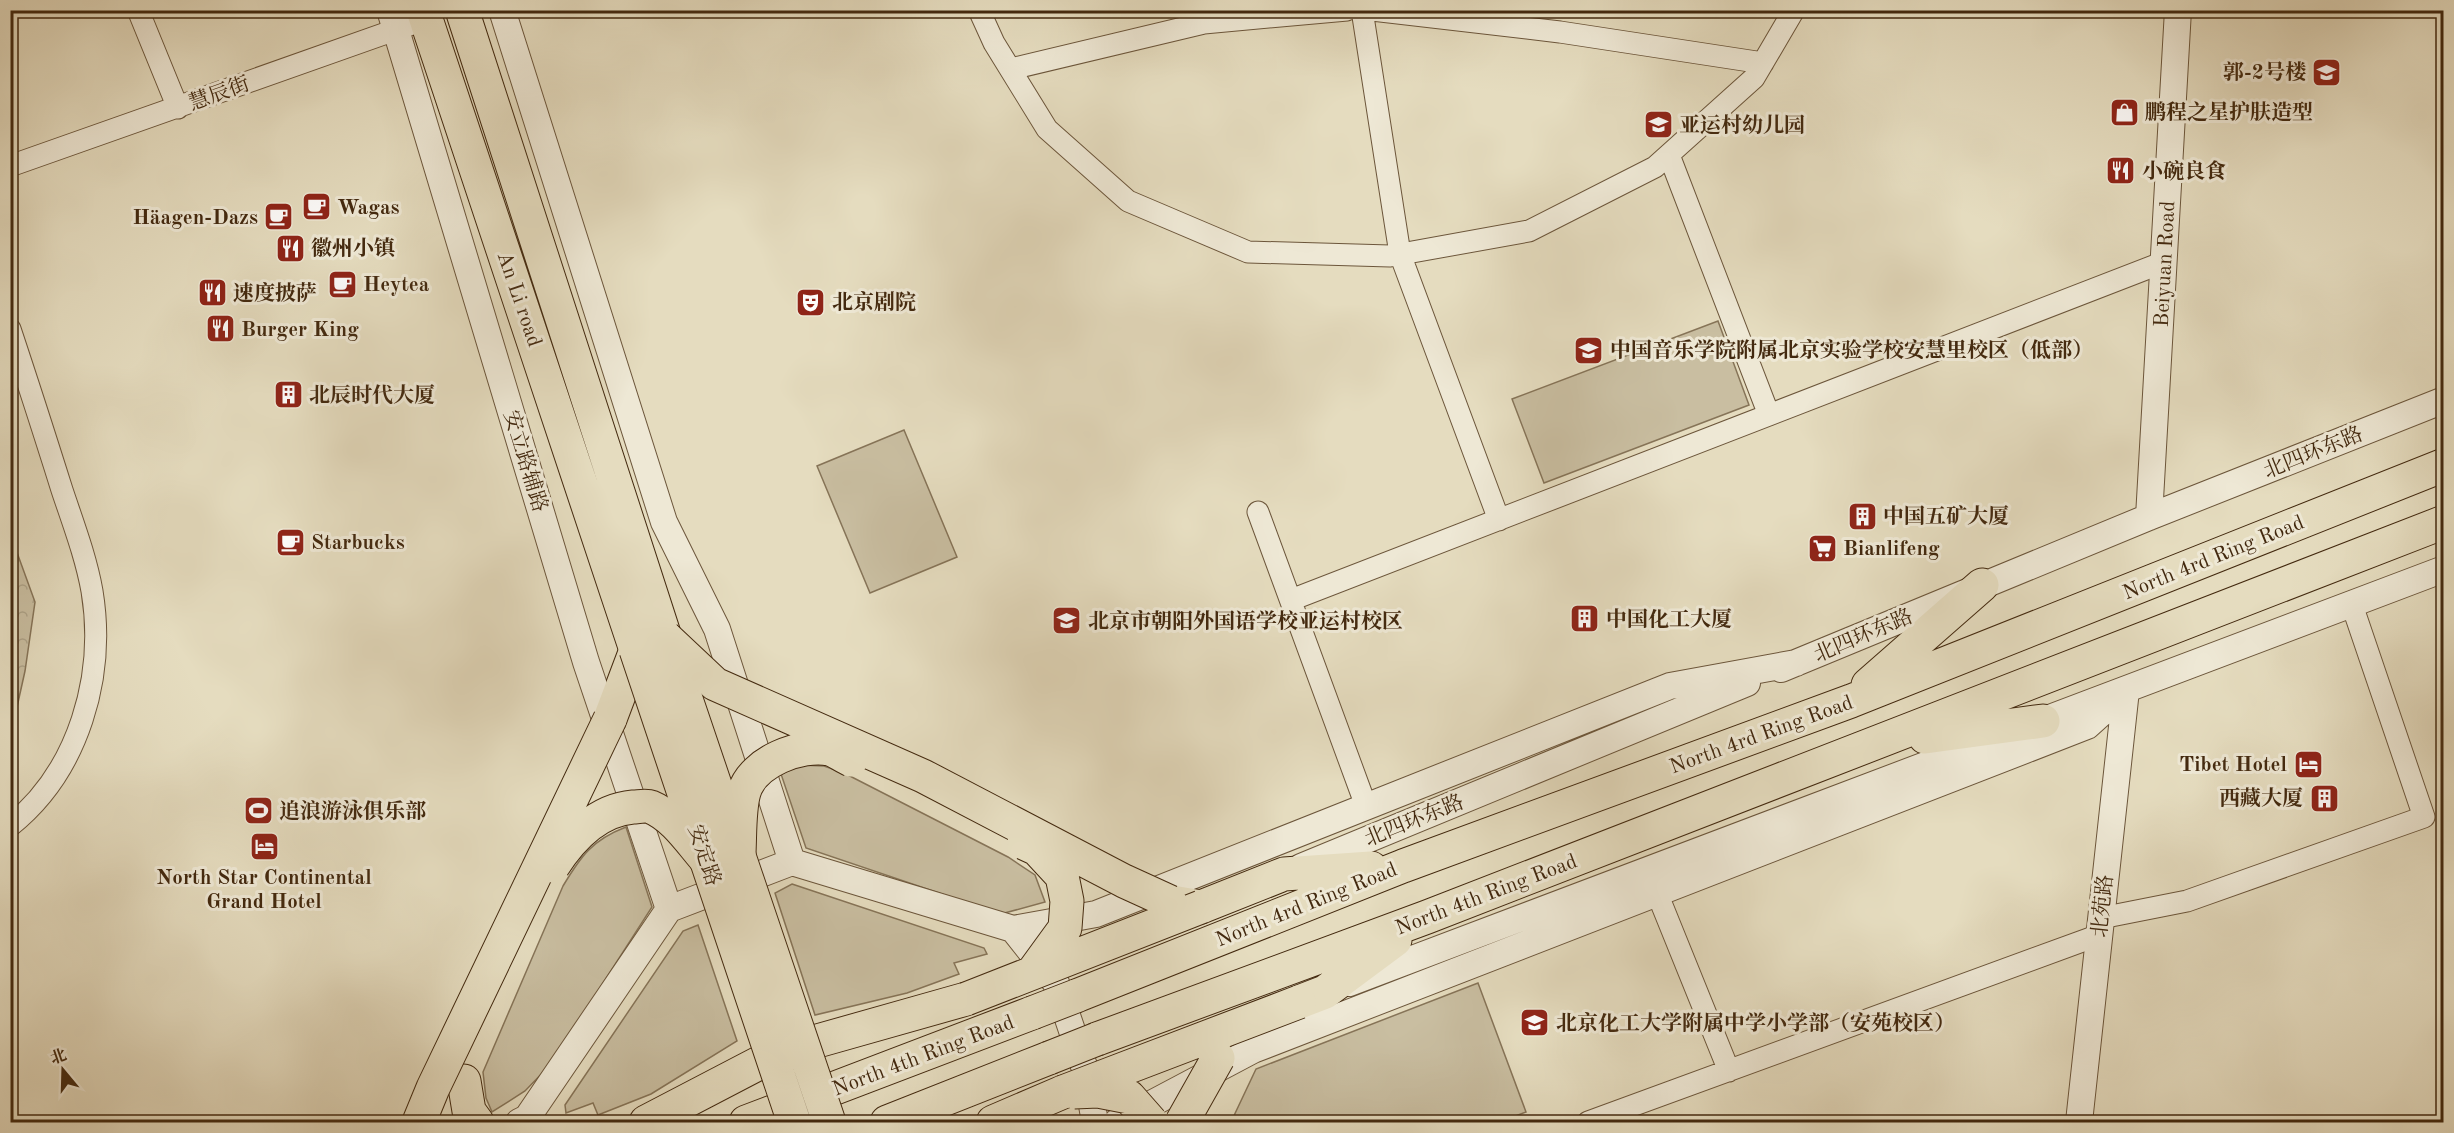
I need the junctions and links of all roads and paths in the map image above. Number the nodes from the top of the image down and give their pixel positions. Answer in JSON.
{"nodes":[{"id":1,"x":138,"y":10,"type":"edge"},
{"id":2,"x":462,"y":10,"type":"edge"},
{"id":3,"x":502,"y":10,"type":"edge"},
{"id":4,"x":979,"y":10,"type":"edge"},
{"id":5,"x":1347,"y":10,"type":"edge"},
{"id":6,"x":1362,"y":10,"type":"edge"},
{"id":7,"x":1372,"y":10,"type":"edge"},
{"id":8,"x":1794,"y":10,"type":"edge"},
{"id":9,"x":2178,"y":10,"type":"edge"},
{"id":10,"x":409,"y":17,"type":"edge"},
{"id":11,"x":1763,"y":63,"type":"junction"},
{"id":12,"x":1011,"y":69,"type":"junction"},
{"id":13,"x":178,"y":108,"type":"junction"},
{"id":14,"x":1669,"y":155,"type":"junction"},
{"id":15,"x":10,"y":166,"type":"edge"},
{"id":16,"x":1400,"y":254,"type":"junction"},
{"id":17,"x":2164,"y":262,"type":"junction"},
{"id":18,"x":10,"y":329,"type":"edge"},
{"id":19,"x":2444,"y":400,"type":"edge"},
{"id":20,"x":1769,"y":415,"type":"junction"},
{"id":21,"x":2444,"y":465,"type":"edge"},
{"id":22,"x":1258,"y":512,"type":"dead end"},
{"id":23,"x":2149,"y":517,"type":"junction"},
{"id":24,"x":1499,"y":520,"type":"junction"},
{"id":25,"x":2444,"y":522,"type":"edge"},
{"id":26,"x":2444,"y":569,"type":"edge"},
{"id":27,"x":632,"y":581,"type":"junction"},
{"id":28,"x":1982,"y":585,"type":"junction"},
{"id":29,"x":1291,"y":600,"type":"junction"},
{"id":30,"x":2352,"y":605,"type":"junction"},
{"id":31,"x":651,"y":643,"type":"junction"},
{"id":32,"x":1796,"y":663,"type":"junction"},
{"id":33,"x":2126,"y":690,"type":"junction"},
{"id":34,"x":1851,"y":701,"type":"junction"},
{"id":35,"x":2043,"y":721,"type":"junction"},
{"id":36,"x":1873,"y":744,"type":"junction"},
{"id":37,"x":1366,"y":807,"type":"junction"},
{"id":38,"x":10,"y":826,"type":"edge"},
{"id":39,"x":739,"y":853,"type":"junction"},
{"id":40,"x":708,"y":862,"type":"junction"},
{"id":41,"x":792,"y":862,"type":"junction"},
{"id":42,"x":1403,"y":866,"type":"junction"},
{"id":43,"x":1284,"y":874,"type":"junction"},
{"id":44,"x":1658,"y":893,"type":"junction"},
{"id":45,"x":1201,"y":907,"type":"junction"},
{"id":46,"x":669,"y":909,"type":"junction"},
{"id":47,"x":1427,"y":917,"type":"junction"},
{"id":48,"x":2100,"y":927,"type":"junction"},
{"id":49,"x":1013,"y":929,"type":"junction"},
{"id":50,"x":1033,"y":972,"type":"junction"},
{"id":51,"x":1312,"y":997,"type":"junction"},
{"id":52,"x":1032,"y":1013,"type":"joint"},
{"id":53,"x":1252,"y":1020,"type":"junction"},
{"id":54,"x":1729,"y":1071,"type":"junction"},
{"id":55,"x":1063,"y":1092,"type":"junction"},
{"id":56,"x":1002,"y":1118,"type":"edge"},
{"id":57,"x":525,"y":1121,"type":"edge"},
{"id":58,"x":419,"y":1122,"type":"edge"},
{"id":59,"x":477,"y":1122,"type":"edge"},
{"id":60,"x":646,"y":1122,"type":"edge"},
{"id":61,"x":746,"y":1122,"type":"edge"},
{"id":62,"x":794,"y":1122,"type":"edge"},
{"id":63,"x":829,"y":1122,"type":"edge"},
{"id":64,"x":886,"y":1122,"type":"edge"},
{"id":65,"x":1095,"y":1122,"type":"edge"},
{"id":66,"x":1118,"y":1122,"type":"edge"},
{"id":67,"x":1151,"y":1122,"type":"edge"},
{"id":68,"x":1182,"y":1122,"type":"edge"},
{"id":69,"x":1588,"y":1122,"type":"edge"},
{"id":70,"x":2079,"y":1122,"type":"edge"}],
"edges":[{"from":1,"to":13,"type":"street"},
{"from":2,"to":27,"type":"main road","name":"An Li road"},
{"from":3,"to":41,"type":"street"},
{"from":4,"to":12,"type":"street"},
{"from":5,"to":12,"type":"street"},
{"from":6,"to":16,"type":"street"},
{"from":7,"to":11,"type":"street"},
{"from":8,"to":11,"type":"street"},
{"from":9,"to":17,"type":"street","name":"Beiyuan Road"},
{"from":10,"to":13,"type":"street","name":"慧辰街"},
{"from":10,"to":27,"type":"main road","name":"An Li road"},
{"from":10,"to":46,"type":"street","name":"安立路辅路"},
{"from":11,"to":14,"type":"street"},
{"from":12,"to":16,"type":"street"},
{"from":13,"to":15,"type":"street","name":"慧辰街"},
{"from":14,"to":16,"type":"street"},
{"from":14,"to":20,"type":"street"},
{"from":16,"to":24,"type":"street"},
{"from":17,"to":20,"type":"street"},
{"from":17,"to":23,"type":"street","name":"Beiyuan Road"},
{"from":18,"to":38,"type":"street"},
{"from":19,"to":23,"type":"street","name":"北四环东路"},
{"from":20,"to":24,"type":"street"},
{"from":21,"to":34,"type":"main road","name":"North 4rd Ring Road"},
{"from":22,"to":29,"type":"street"},
{"from":23,"to":28,"type":"street","name":"北四环东路"},
{"from":24,"to":29,"type":"street"},
{"from":25,"to":36,"type":"main road"},
{"from":26,"to":30,"type":"street"},
{"from":27,"to":31,"type":"main road"},
{"from":28,"to":32,"type":"street","name":"北四环东路"},
{"from":28,"to":34,"type":"main road"},
{"from":29,"to":37,"type":"street"},
{"from":30,"to":33,"type":"street"},
{"from":30,"to":48,"type":"street"},
{"from":31,"to":39,"type":"main road","name":"安定路","bridge":true},
{"from":31,"to":40,"type":"main road","name":"安定路","bridge":true},
{"from":31,"to":45,"type":"main road","bridge":true},
{"from":31,"to":58,"type":"main road","bridge":true},
{"from":32,"to":37,"type":"street"},
{"from":32,"to":43,"type":"street","name":"北四环东路"},
{"from":33,"to":35,"type":"street"},
{"from":33,"to":44,"type":"street"},
{"from":33,"to":48,"type":"street","name":"北苑路"},
{"from":34,"to":42,"type":"main road","name":"North 4rd Ring Road"},
{"from":35,"to":36,"type":"main road"},
{"from":35,"to":51,"type":"street"},
{"from":36,"to":47,"type":"main road","name":"North 4th Ring Road"},
{"from":37,"to":49,"type":"street"},
{"from":39,"to":50,"type":"main road","bridge":true},
{"from":39,"to":63,"type":"main road","name":"安定路","bridge":true},
{"from":40,"to":59,"type":"main road","bridge":true},
{"from":40,"to":62,"type":"main road","name":"安定路","bridge":true},
{"from":41,"to":46,"type":"street"},
{"from":41,"to":49,"type":"street"},
{"from":42,"to":43,"type":"main road"},
{"from":42,"to":52,"type":"main road","name":"North 4rd Ring Road","bridge":true},
{"from":43,"to":45,"type":"main road"},
{"from":44,"to":54,"type":"street"},
{"from":44,"to":66,"type":"street"},
{"from":45,"to":50,"type":"main road","bridge":true},
{"from":46,"to":57,"type":"street"},
{"from":47,"to":51,"type":"main road"},
{"from":47,"to":64,"type":"main road","name":"North 4th Ring Road","bridge":true},
{"from":48,"to":54,"type":"street"},
{"from":48,"to":70,"type":"street","name":"北苑路"},
{"from":49,"to":65,"type":"street"},
{"from":50,"to":60,"type":"main road","bridge":true},
{"from":51,"to":53,"type":"main road","bridge":true},
{"from":52,"to":61,"type":"main road","name":"North 4th Ring Road"},
{"from":53,"to":55,"type":"main road","bridge":true},
{"from":53,"to":68,"type":"main road","bridge":true},
{"from":54,"to":69,"type":"street"},
{"from":55,"to":56,"type":"main road"},
{"from":55,"to":67,"type":"main road","bridge":true}]}
